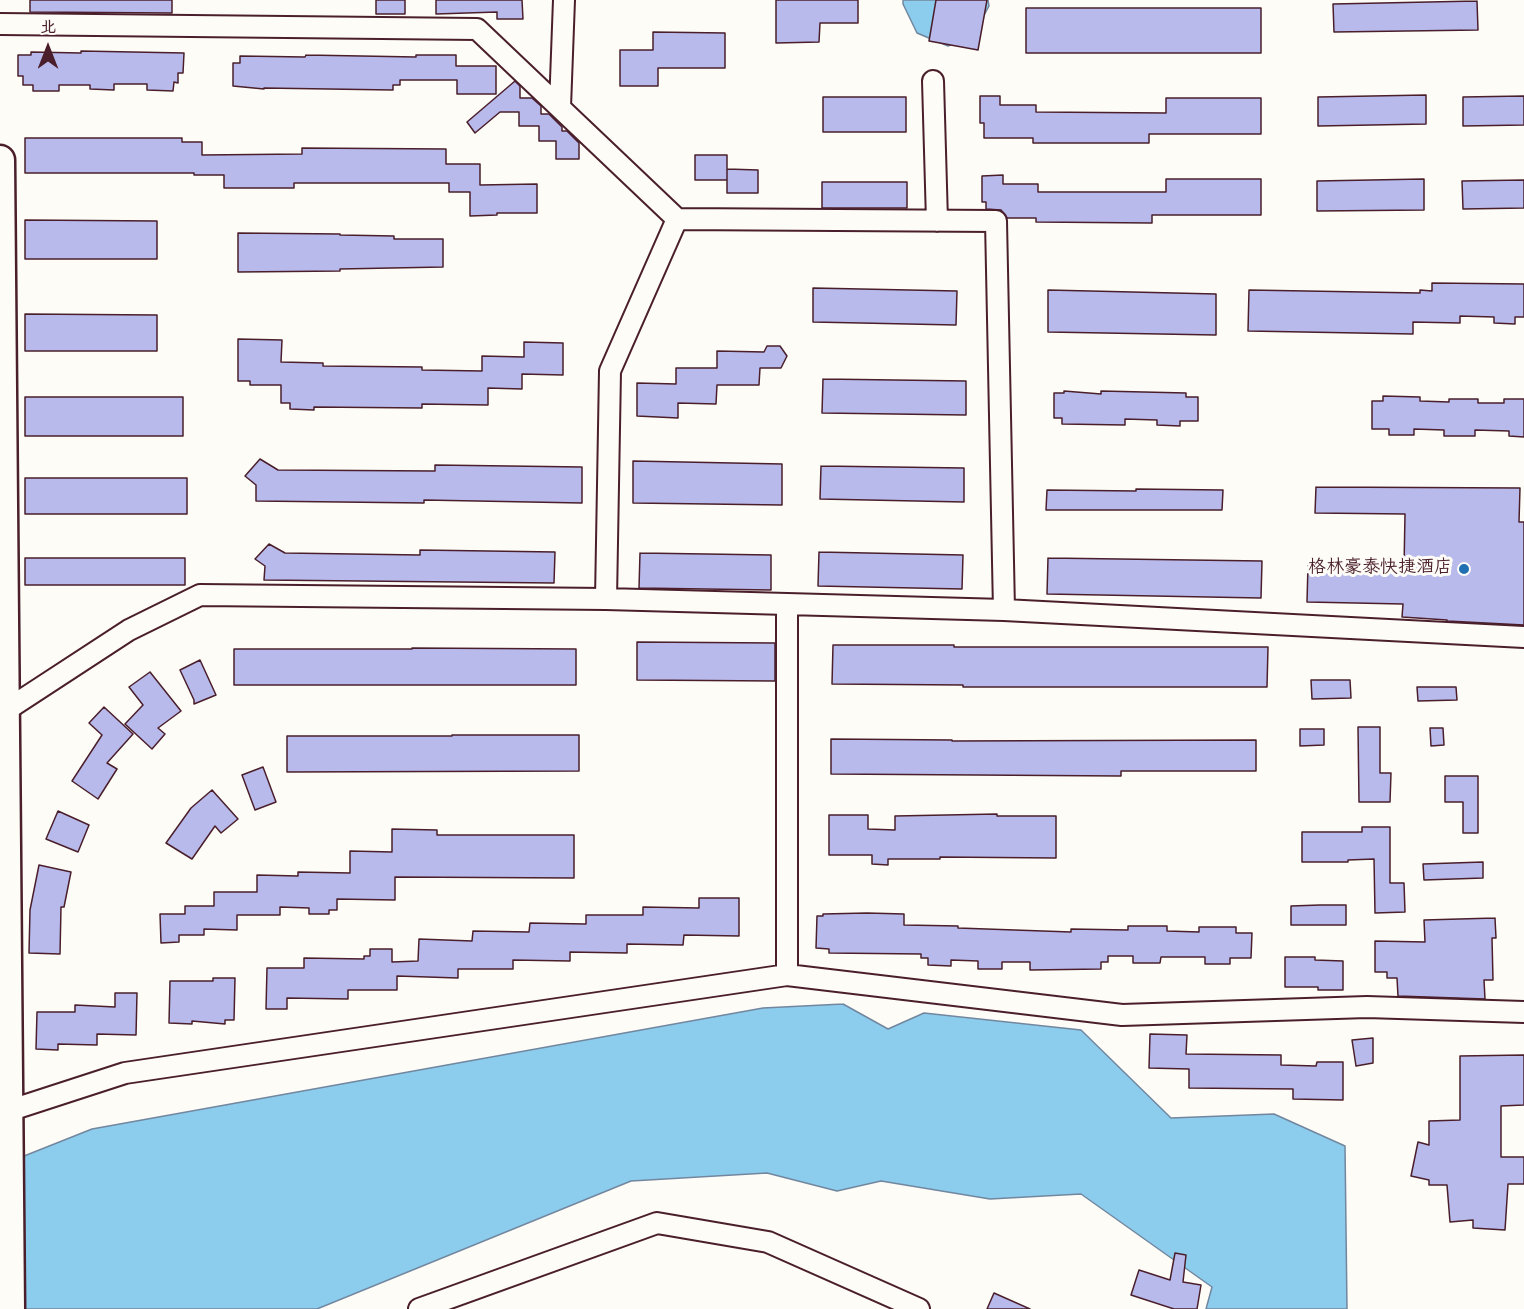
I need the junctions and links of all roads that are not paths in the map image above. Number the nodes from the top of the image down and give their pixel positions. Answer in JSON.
{"nodes":[{"id":1,"x":564,"y":0,"type":"edge"},
{"id":2,"x":0,"y":24,"type":"edge"},
{"id":3,"x":933,"y":81,"type":"dead end"},
{"id":4,"x":560,"y":107,"type":"junction"},
{"id":5,"x":0,"y":160,"type":"edge"},
{"id":6,"x":677,"y":219,"type":"junction"},
{"id":7,"x":937,"y":221,"type":"junction"},
{"id":8,"x":606,"y":599,"type":"junction"},
{"id":9,"x":787,"y":604,"type":"junction"},
{"id":10,"x":1004,"y":610,"type":"junction"},
{"id":11,"x":1524,"y":636,"type":"edge"},
{"id":12,"x":5,"y":711,"type":"junction"},
{"id":13,"x":787,"y":975,"type":"junction"},
{"id":14,"x":1524,"y":1012,"type":"edge"},
{"id":15,"x":9,"y":1112,"type":"junction"},
{"id":16,"x":10,"y":1309,"type":"edge"},
{"id":17,"x":419,"y":1309,"type":"edge"},
{"id":18,"x":919,"y":1309,"type":"edge"}],
"edges":[{"from":1,"to":4,"type":"street"},
{"from":2,"to":4,"type":"street"},
{"from":3,"to":7,"type":"street"},
{"from":4,"to":6,"type":"street"},
{"from":5,"to":12,"type":"street"},
{"from":6,"to":7,"type":"street"},
{"from":6,"to":8,"type":"street"},
{"from":7,"to":10,"type":"street"},
{"from":8,"to":9,"type":"street"},
{"from":8,"to":12,"type":"street"},
{"from":9,"to":10,"type":"street"},
{"from":9,"to":13,"type":"street"},
{"from":10,"to":11,"type":"street"},
{"from":12,"to":15,"type":"street"},
{"from":13,"to":14,"type":"street"},
{"from":13,"to":15,"type":"street"},
{"from":15,"to":16,"type":"street"},
{"from":17,"to":18,"type":"street"}]}
